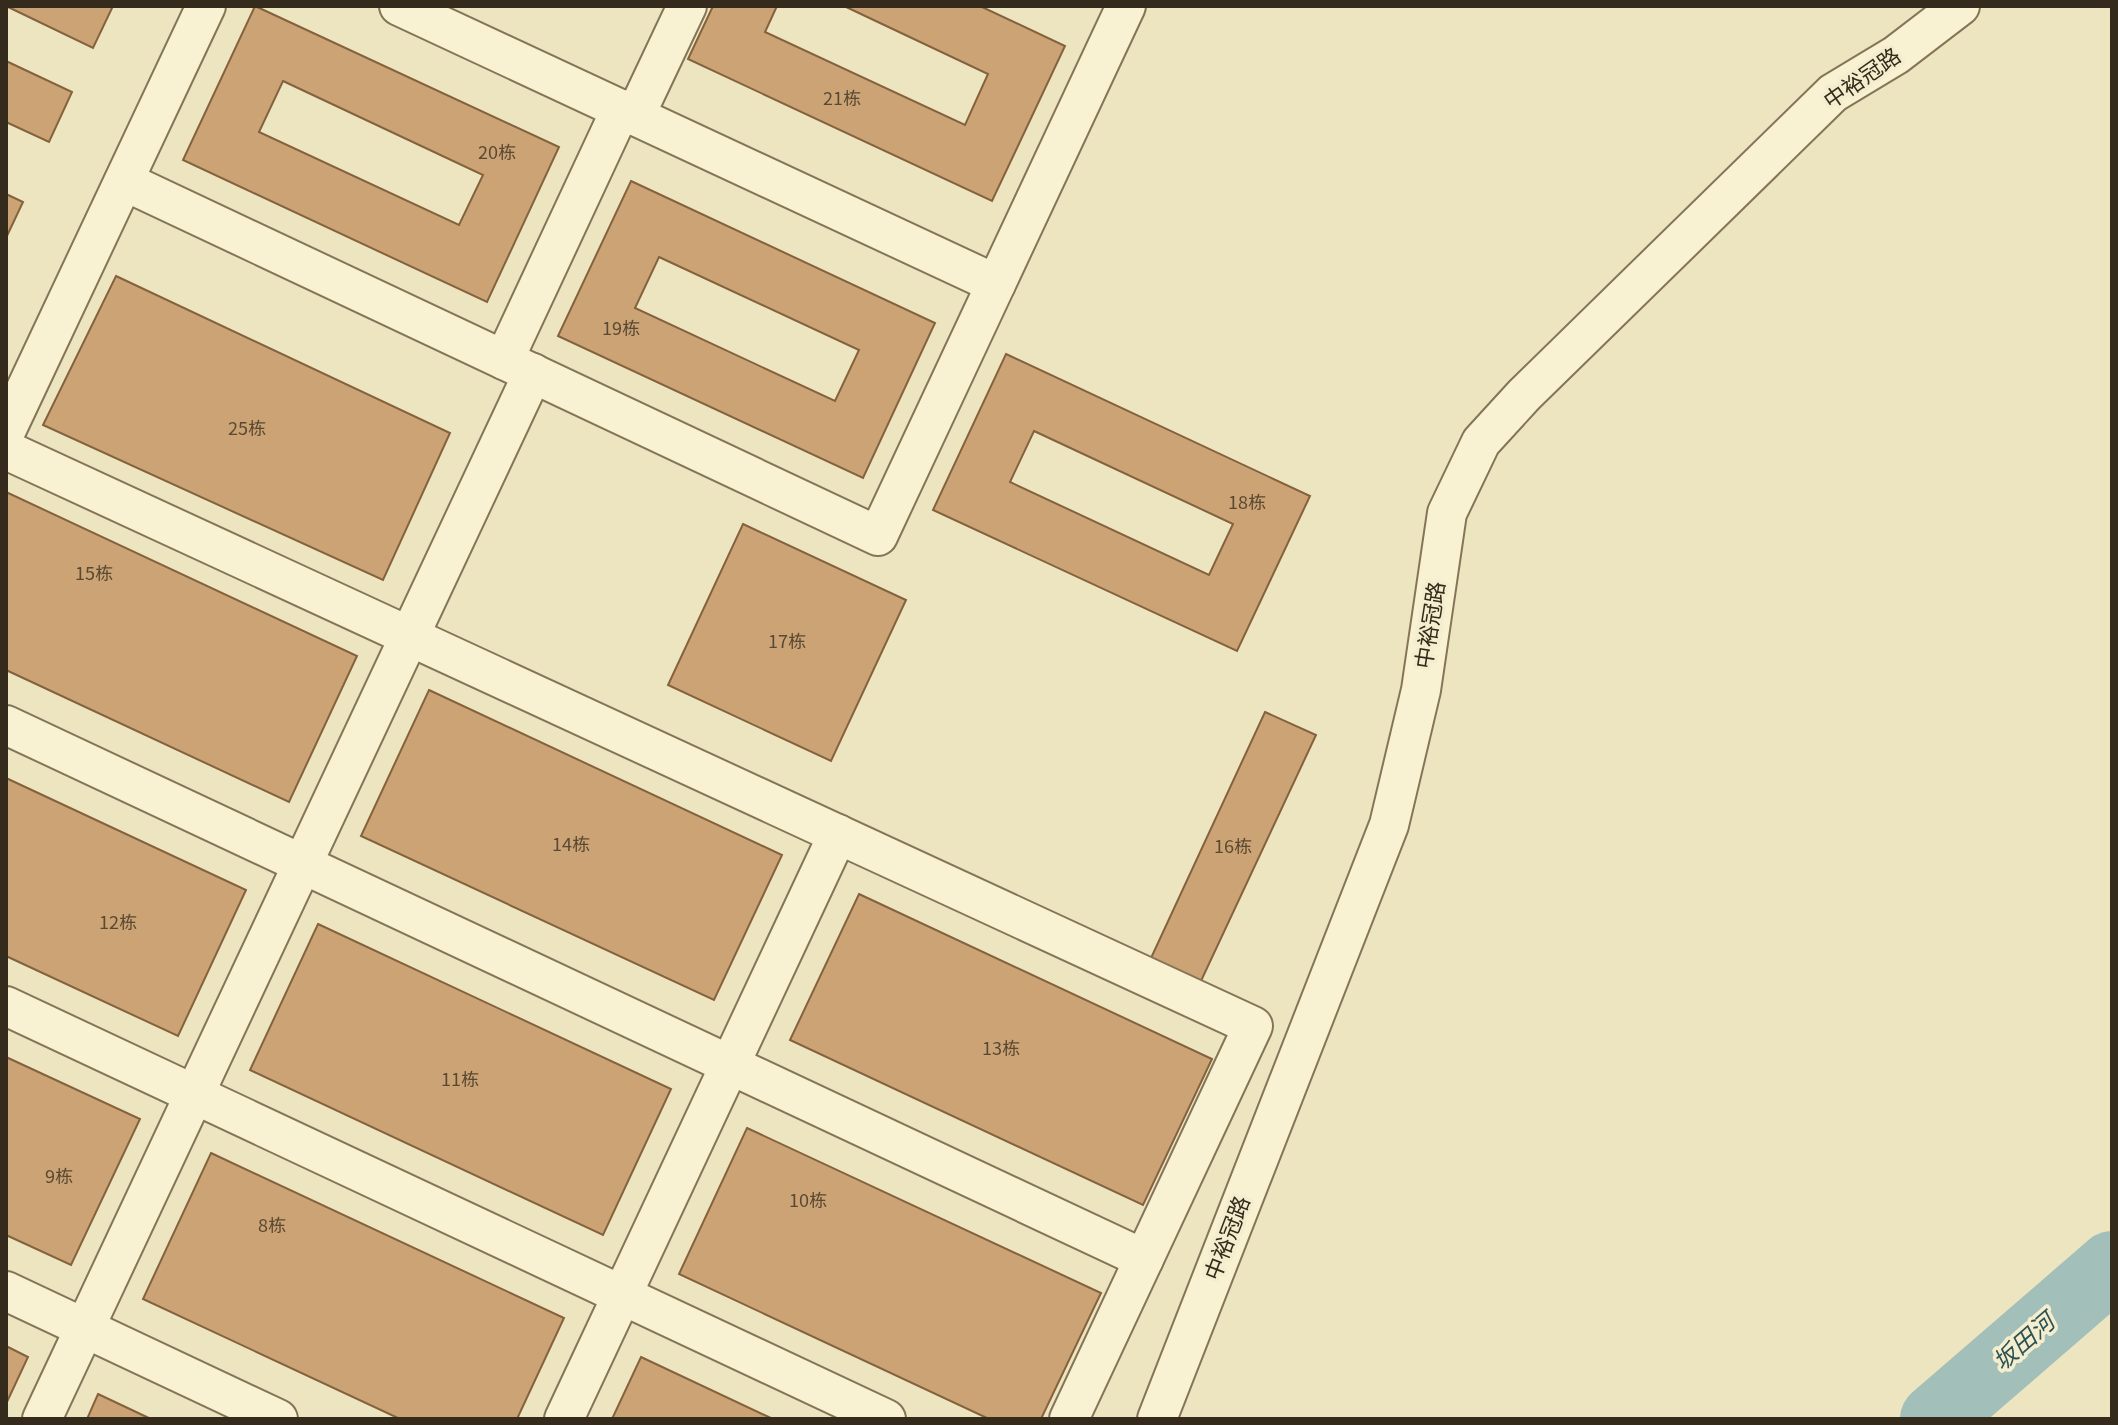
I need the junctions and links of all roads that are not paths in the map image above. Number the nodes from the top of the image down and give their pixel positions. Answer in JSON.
{"nodes":[{"id":1,"x":206,"y":6,"type":"edge"},
{"id":2,"x":399,"y":6,"type":"edge"},
{"id":3,"x":687,"y":6,"type":"edge"},
{"id":4,"x":1126,"y":6,"type":"edge"},
{"id":5,"x":1960,"y":6,"type":"edge"},
{"id":6,"x":628,"y":113,"type":"junction"},
{"id":7,"x":124,"y":181,"type":"junction"},
{"id":8,"x":996,"y":284,"type":"junction"},
{"id":9,"x":518,"y":366,"type":"junction"},
{"id":10,"x":6,"y":431,"type":"edge"},
{"id":11,"x":6,"y":450,"type":"edge"},
{"id":12,"x":410,"y":636,"type":"junction"},
{"id":13,"x":6,"y":725,"type":"edge"},
{"id":14,"x":838,"y":834,"type":"junction"},
{"id":15,"x":303,"y":864,"type":"junction"},
{"id":16,"x":6,"y":1006,"type":"edge"},
{"id":17,"x":730,"y":1065,"type":"junction"},
{"id":18,"x":195,"y":1095,"type":"junction"},
{"id":19,"x":1144,"y":1259,"type":"junction"},
{"id":20,"x":6,"y":1291,"type":"edge"},
{"id":21,"x":622,"y":1295,"type":"junction"},
{"id":22,"x":85,"y":1328,"type":"junction"},
{"id":23,"x":42,"y":1419,"type":"edge"},
{"id":24,"x":278,"y":1419,"type":"edge"},
{"id":25,"x":564,"y":1419,"type":"edge"},
{"id":26,"x":886,"y":1419,"type":"edge"},
{"id":27,"x":1069,"y":1419,"type":"edge"},
{"id":28,"x":1157,"y":1419,"type":"edge"}],
"edges":[{"from":1,"to":7,"type":"street"},
{"from":2,"to":6,"type":"street"},
{"from":3,"to":6,"type":"street"},
{"from":4,"to":8,"type":"street"},
{"from":5,"to":28,"type":"street","name":"中裕冠路"},
{"from":6,"to":8,"type":"street"},
{"from":6,"to":9,"type":"street"},
{"from":7,"to":9,"type":"street"},
{"from":7,"to":10,"type":"street"},
{"from":8,"to":9,"type":"street"},
{"from":9,"to":12,"type":"street"},
{"from":11,"to":12,"type":"street"},
{"from":12,"to":14,"type":"street"},
{"from":12,"to":15,"type":"street"},
{"from":13,"to":15,"type":"street"},
{"from":14,"to":17,"type":"street"},
{"from":14,"to":19,"type":"street"},
{"from":15,"to":17,"type":"street"},
{"from":15,"to":18,"type":"street"},
{"from":16,"to":18,"type":"street"},
{"from":17,"to":19,"type":"street"},
{"from":17,"to":21,"type":"street"},
{"from":18,"to":21,"type":"street"},
{"from":18,"to":22,"type":"street"},
{"from":19,"to":27,"type":"street"},
{"from":20,"to":22,"type":"street"},
{"from":21,"to":25,"type":"street"},
{"from":21,"to":26,"type":"street"},
{"from":22,"to":23,"type":"street"},
{"from":22,"to":24,"type":"street"}]}
